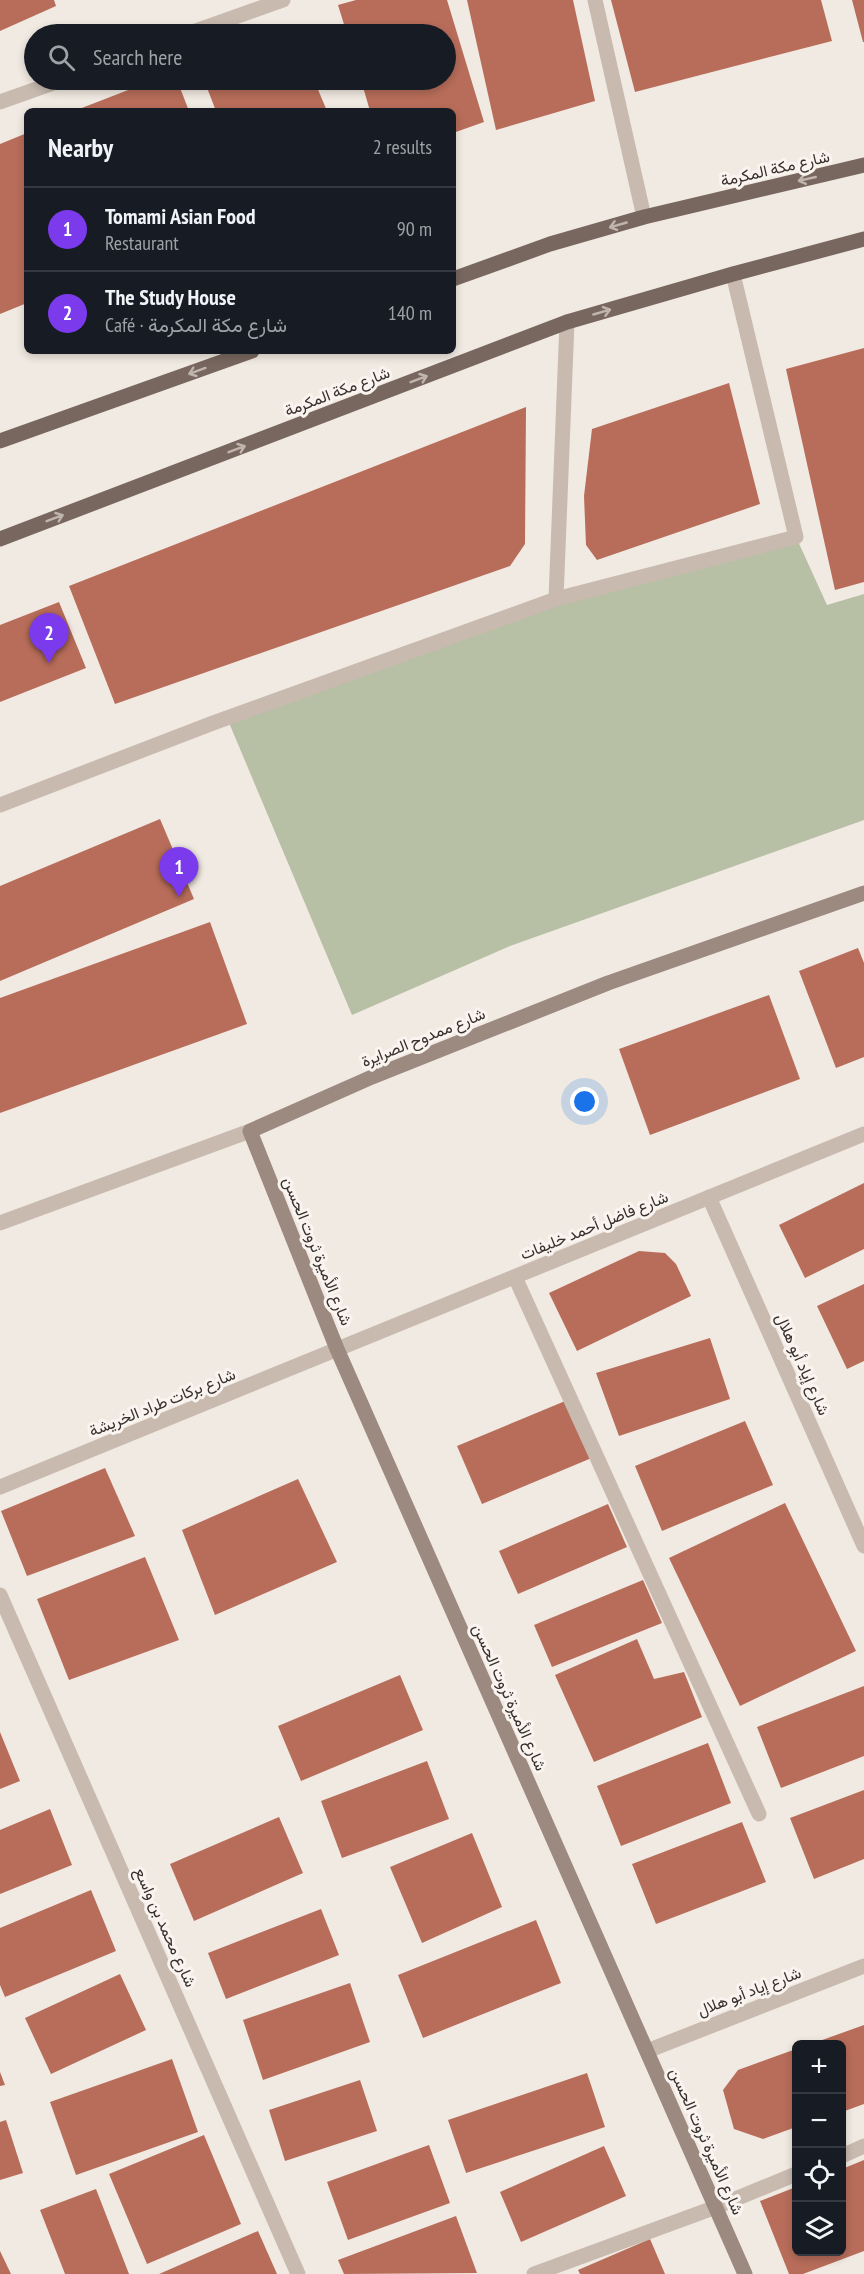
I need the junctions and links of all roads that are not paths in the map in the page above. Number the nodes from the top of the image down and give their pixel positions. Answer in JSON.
{"nodes":[{"id":1,"x":283,"y":0,"type":"edge"},
{"id":2,"x":595,"y":0,"type":"edge"},
{"id":3,"x":215,"y":24,"type":"edge"},
{"id":4,"x":34,"y":90,"type":"edge"},
{"id":5,"x":0,"y":102,"type":"edge"},
{"id":6,"x":864,"y":165,"type":"edge"},
{"id":7,"x":644,"y":217,"type":"junction"},
{"id":8,"x":864,"y":239,"type":"edge"},
{"id":9,"x":733,"y":274,"type":"junction"},
{"id":10,"x":456,"y":278,"type":"edge"},
{"id":11,"x":567,"y":322,"type":"junction"},
{"id":12,"x":243,"y":354,"type":"edge"},
{"id":13,"x":4,"y":436,"type":"edge"},
{"id":14,"x":0,"y":539,"type":"edge"},
{"id":15,"x":556,"y":599,"type":"junction"},
{"id":16,"x":0,"y":805,"type":"edge"},
{"id":17,"x":864,"y":894,"type":"edge"},
{"id":18,"x":250,"y":1131,"type":"junction"},
{"id":19,"x":864,"y":1134,"type":"edge"},
{"id":20,"x":709,"y":1197,"type":"junction"},
{"id":21,"x":0,"y":1223,"type":"edge"},
{"id":22,"x":515,"y":1276,"type":"junction"},
{"id":23,"x":337,"y":1349,"type":"junction"},
{"id":24,"x":0,"y":1487,"type":"edge"},
{"id":25,"x":864,"y":1546,"type":"edge"},
{"id":26,"x":0,"y":1595,"type":"edge"},
{"id":27,"x":759,"y":1814,"type":"dead end"},
{"id":28,"x":864,"y":1966,"type":"edge"},
{"id":29,"x":647,"y":2050,"type":"junction"},
{"id":30,"x":864,"y":2146,"type":"edge"},
{"id":31,"x":846,"y":2154,"type":"edge"},
{"id":32,"x":792,"y":2176,"type":"edge"},
{"id":33,"x":716,"y":2207,"type":"junction"},
{"id":34,"x":298,"y":2274,"type":"edge"},
{"id":35,"x":534,"y":2274,"type":"edge"},
{"id":36,"x":745,"y":2274,"type":"edge"}],
"edges":[{"from":1,"to":3,"type":"street"},
{"from":2,"to":7,"type":"street"},
{"from":4,"to":5,"type":"street"},
{"from":6,"to":7,"type":"main road","name":"شارع مكة المكرمة","one_way":true},
{"from":7,"to":10,"type":"main road","name":"شارع مكة المكرمة","one_way":true},
{"from":8,"to":9,"type":"main road","name":"شارع مكة المكرمة"},
{"from":11,"to":9,"type":"main road","name":"شارع مكة المكرمة","one_way":true},
{"from":9,"to":15,"type":"street"},
{"from":14,"to":11,"type":"main road","name":"شارع مكة المكرمة","one_way":true},
{"from":11,"to":15,"type":"street"},
{"from":12,"to":13,"type":"main road","one_way":true},
{"from":15,"to":16,"type":"street"},
{"from":17,"to":18,"type":"street","name":"شارع ممدوح الصرايرة"},
{"from":18,"to":21,"type":"street","name":"شارع ممدوح الصرايرة"},
{"from":18,"to":23,"type":"street","name":"شارع الأميرة ثروت الحسن"},
{"from":19,"to":20,"type":"street","name":"شارع فاضل أحمد خليفات"},
{"from":20,"to":22,"type":"street","name":"شارع فاضل أحمد خليفات"},
{"from":20,"to":25,"type":"street","name":"شارع إياد أبو هلال"},
{"from":22,"to":23,"type":"street","name":"شارع فاضل أحمد خليفات"},
{"from":22,"to":27,"type":"street"},
{"from":23,"to":24,"type":"street","name":"شارع بركات طراد الخريشة"},
{"from":23,"to":29,"type":"street","name":"شارع الأميرة ثروت الحسن"},
{"from":26,"to":34,"type":"street","name":"شارع محمد بن واسع"},
{"from":28,"to":29,"type":"street","name":"شارع إياد أبو هلال"},
{"from":29,"to":33,"type":"street","name":"شارع الأميرة ثروت الحسن"},
{"from":30,"to":31,"type":"street"},
{"from":32,"to":33,"type":"street"},
{"from":33,"to":35,"type":"street"},
{"from":33,"to":36,"type":"street","name":"شارع الأميرة ثروت الحسن"}]}
